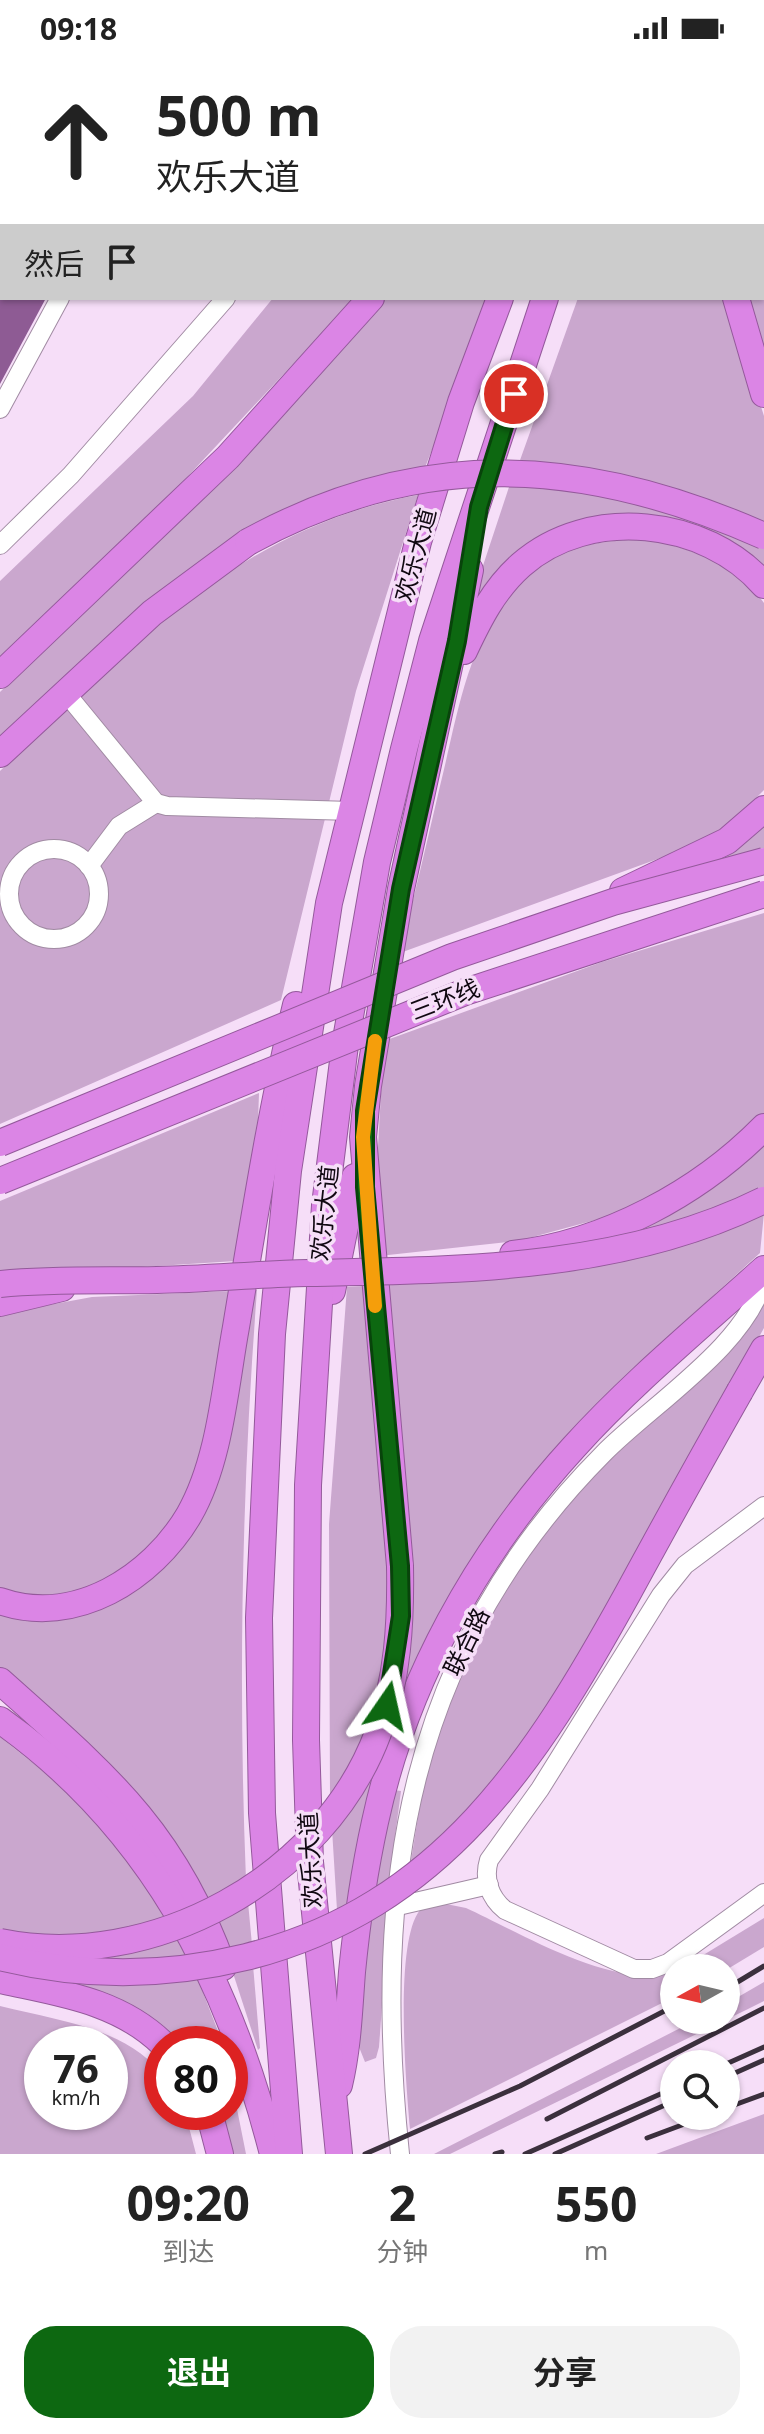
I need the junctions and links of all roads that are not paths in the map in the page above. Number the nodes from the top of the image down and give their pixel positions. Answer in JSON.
{"nodes":[{"id":1,"x":59,"y":300,"type":"edge"},
{"id":2,"x":224,"y":300,"type":"edge"},
{"id":3,"x":369,"y":300,"type":"edge"},
{"id":4,"x":499,"y":300,"type":"edge"},
{"id":5,"x":544,"y":300,"type":"edge"},
{"id":6,"x":737,"y":300,"type":"edge"},
{"id":7,"x":764,"y":394,"type":"edge"},
{"id":8,"x":0,"y":409,"type":"edge"},
{"id":9,"x":479,"y":507,"type":"junction"},
{"id":10,"x":764,"y":536,"type":"edge"},
{"id":11,"x":0,"y":545,"type":"edge"},
{"id":12,"x":764,"y":585,"type":"edge"},
{"id":13,"x":0,"y":675,"type":"edge"},
{"id":14,"x":65,"y":692,"type":"junction"},
{"id":15,"x":445,"y":700,"type":"junction"},
{"id":16,"x":0,"y":754,"type":"edge"},
{"id":17,"x":156,"y":803,"type":"junction"},
{"id":18,"x":764,"y":809,"type":"edge"},
{"id":19,"x":352,"y":811,"type":"junction"},
{"id":20,"x":764,"y":861,"type":"edge"},
{"id":21,"x":89,"y":866,"type":"junction"},
{"id":22,"x":764,"y":894,"type":"edge"},
{"id":23,"x":329,"y":903,"type":"junction"},
{"id":24,"x":554,"y":920,"type":"junction"},
{"id":25,"x":764,"y":1127,"type":"edge"},
{"id":26,"x":363,"y":1137,"type":"junction"},
{"id":27,"x":0,"y":1143,"type":"edge"},
{"id":28,"x":0,"y":1181,"type":"edge"},
{"id":29,"x":764,"y":1200,"type":"edge"},
{"id":30,"x":764,"y":1269,"type":"edge"},
{"id":31,"x":391,"y":1272,"type":"junction"},
{"id":32,"x":764,"y":1277,"type":"edge"},
{"id":33,"x":105,"y":1281,"type":"junction"},
{"id":34,"x":0,"y":1284,"type":"edge"},
{"id":35,"x":0,"y":1303,"type":"edge"},
{"id":36,"x":314,"y":1335,"type":"junction"},
{"id":37,"x":764,"y":1349,"type":"edge"},
{"id":38,"x":764,"y":1506,"type":"edge"},
{"id":39,"x":0,"y":1601,"type":"edge"},
{"id":40,"x":0,"y":1681,"type":"edge"},
{"id":41,"x":0,"y":1720,"type":"edge"},
{"id":42,"x":489,"y":1885,"type":"junction"},
{"id":43,"x":764,"y":1893,"type":"edge"},
{"id":44,"x":398,"y":1906,"type":"junction"},
{"id":45,"x":0,"y":1942,"type":"edge"},
{"id":46,"x":0,"y":1957,"type":"edge"},
{"id":47,"x":0,"y":1980,"type":"edge"},
{"id":48,"x":144,"y":2029,"type":"edge"},
{"id":49,"x":255,"y":2082,"type":"junction"},
{"id":50,"x":335,"y":2101,"type":"junction"},
{"id":51,"x":214,"y":2130,"type":"edge"},
{"id":52,"x":220,"y":2154,"type":"edge"},
{"id":53,"x":273,"y":2154,"type":"edge"},
{"id":54,"x":289,"y":2154,"type":"edge"},
{"id":55,"x":339,"y":2154,"type":"edge"},
{"id":56,"x":400,"y":2154,"type":"edge"}],
"edges":[{"from":1,"to":8,"type":"street"},
{"from":2,"to":11,"type":"street"},
{"from":3,"to":13,"type":"highway"},
{"from":4,"to":19,"type":"highway","name":"欢乐大道"},
{"from":5,"to":9,"type":"highway","name":"欢乐大道"},
{"from":6,"to":7,"type":"highway"},
{"from":9,"to":15,"type":"highway"},
{"from":9,"to":36,"type":"highway","name":"欢乐大道"},
{"from":10,"to":14,"type":"highway","bridge":true},
{"from":12,"to":15,"type":"highway"},
{"from":14,"to":16,"type":"highway"},
{"from":14,"to":17,"type":"street"},
{"from":15,"to":26,"type":"highway"},
{"from":17,"to":19,"type":"street"},
{"from":17,"to":21,"type":"street"},
{"from":18,"to":24,"type":"highway","bridge":true},
{"from":19,"to":23,"type":"highway","name":"欢乐大道"},
{"from":20,"to":24,"type":"highway","name":"三环线","bridge":true},
{"from":21,"to":21,"type":"street"},
{"from":22,"to":28,"type":"highway","name":"三环线","bridge":true},
{"from":23,"to":39,"type":"highway"},
{"from":23,"to":54,"type":"highway","name":"欢乐大道"},
{"from":24,"to":27,"type":"highway","name":"三环线","bridge":true},
{"from":25,"to":31,"type":"highway","bridge":true},
{"from":26,"to":36,"type":"highway"},
{"from":26,"to":45,"type":"highway","bridge":true},
{"from":29,"to":31,"type":"highway","bridge":true},
{"from":30,"to":50,"type":"highway"},
{"from":31,"to":33,"type":"highway","bridge":true},
{"from":32,"to":44,"type":"street","name":"联合路"},
{"from":33,"to":34,"type":"highway","bridge":true},
{"from":33,"to":35,"type":"highway","bridge":true},
{"from":36,"to":50,"type":"highway","name":"欢乐大道"},
{"from":37,"to":46,"type":"highway","bridge":true},
{"from":38,"to":42,"type":"street"},
{"from":40,"to":49,"type":"highway"},
{"from":41,"to":49,"type":"highway"},
{"from":42,"to":43,"type":"street"},
{"from":42,"to":44,"type":"street"},
{"from":44,"to":56,"type":"street","name":"联合路"},
{"from":47,"to":48,"type":"highway"},
{"from":49,"to":53,"type":"highway"},
{"from":50,"to":55,"type":"highway","name":"欢乐大道"},
{"from":51,"to":52,"type":"highway"}]}
